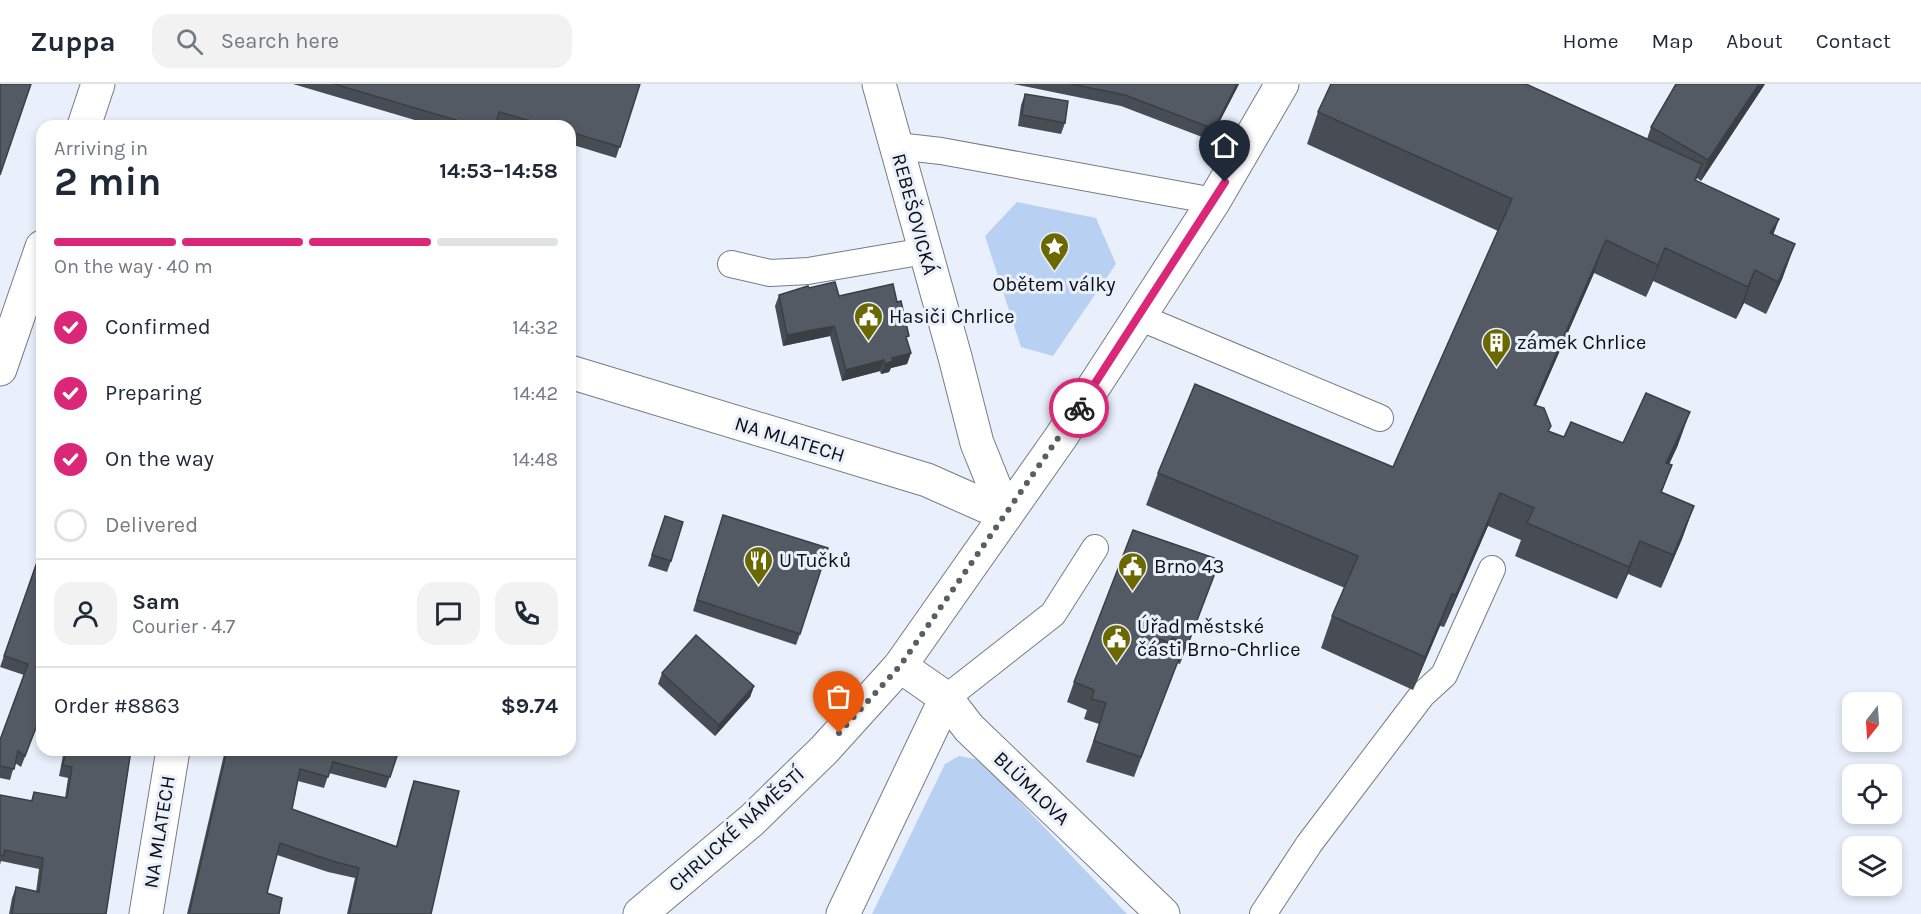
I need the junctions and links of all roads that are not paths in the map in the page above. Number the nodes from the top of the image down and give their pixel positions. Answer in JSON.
{"nodes":[{"id":1,"x":98,"y":84,"type":"edge"},
{"id":2,"x":879,"y":84,"type":"edge"},
{"id":3,"x":1282,"y":84,"type":"edge"},
{"id":4,"x":86,"y":120,"type":"edge"},
{"id":5,"x":897,"y":146,"type":"junction"},
{"id":6,"x":1214,"y":201,"type":"junction"},
{"id":7,"x":925,"y":251,"type":"junction"},
{"id":8,"x":36,"y":264,"type":"edge"},
{"id":9,"x":731,"y":264,"type":"dead end"},
{"id":10,"x":1139,"y":317,"type":"junction"},
{"id":11,"x":0,"y":369,"type":"edge"},
{"id":12,"x":576,"y":374,"type":"edge"},
{"id":13,"x":1380,"y":418,"type":"dead end"},
{"id":14,"x":1006,"y":515,"type":"junction"},
{"id":15,"x":1095,"y":548,"type":"dead end"},
{"id":16,"x":1492,"y":569,"type":"dead end"},
{"id":17,"x":900,"y":666,"type":"junction"},
{"id":18,"x":946,"y":698,"type":"junction"},
{"id":19,"x":172,"y":756,"type":"edge"},
{"id":20,"x":146,"y":914,"type":"edge"},
{"id":21,"x":640,"y":914,"type":"edge"},
{"id":22,"x":843,"y":914,"type":"edge"},
{"id":23,"x":1162,"y":914,"type":"edge"},
{"id":24,"x":1263,"y":914,"type":"edge"}],
"edges":[{"from":1,"to":4,"type":"street"},
{"from":2,"to":5,"type":"street","name":"REBEŠOVICKÁ"},
{"from":3,"to":6,"type":"street","name":"CHRLICKÉ NÁMĚSTÍ"},
{"from":5,"to":6,"type":"lane"},
{"from":5,"to":7,"type":"street","name":"REBEŠOVICKÁ"},
{"from":6,"to":10,"type":"street","name":"CHRLICKÉ NÁMĚSTÍ"},
{"from":7,"to":9,"type":"lane"},
{"from":7,"to":14,"type":"street","name":"REBEŠOVICKÁ"},
{"from":8,"to":11,"type":"street"},
{"from":10,"to":13,"type":"lane"},
{"from":10,"to":14,"type":"street","name":"CHRLICKÉ NÁMĚSTÍ"},
{"from":12,"to":14,"type":"street","name":"NA MLATECH"},
{"from":14,"to":17,"type":"street","name":"CHRLICKÉ NÁMĚSTÍ"},
{"from":15,"to":18,"type":"lane"},
{"from":16,"to":24,"type":"lane"},
{"from":17,"to":18,"type":"street","name":"BLÜMLOVA"},
{"from":17,"to":21,"type":"street","name":"CHRLICKÉ NÁMĚSTÍ"},
{"from":18,"to":22,"type":"street"},
{"from":18,"to":23,"type":"street","name":"BLÜMLOVA"},
{"from":19,"to":20,"type":"street","name":"NA MLATECH"}]}
